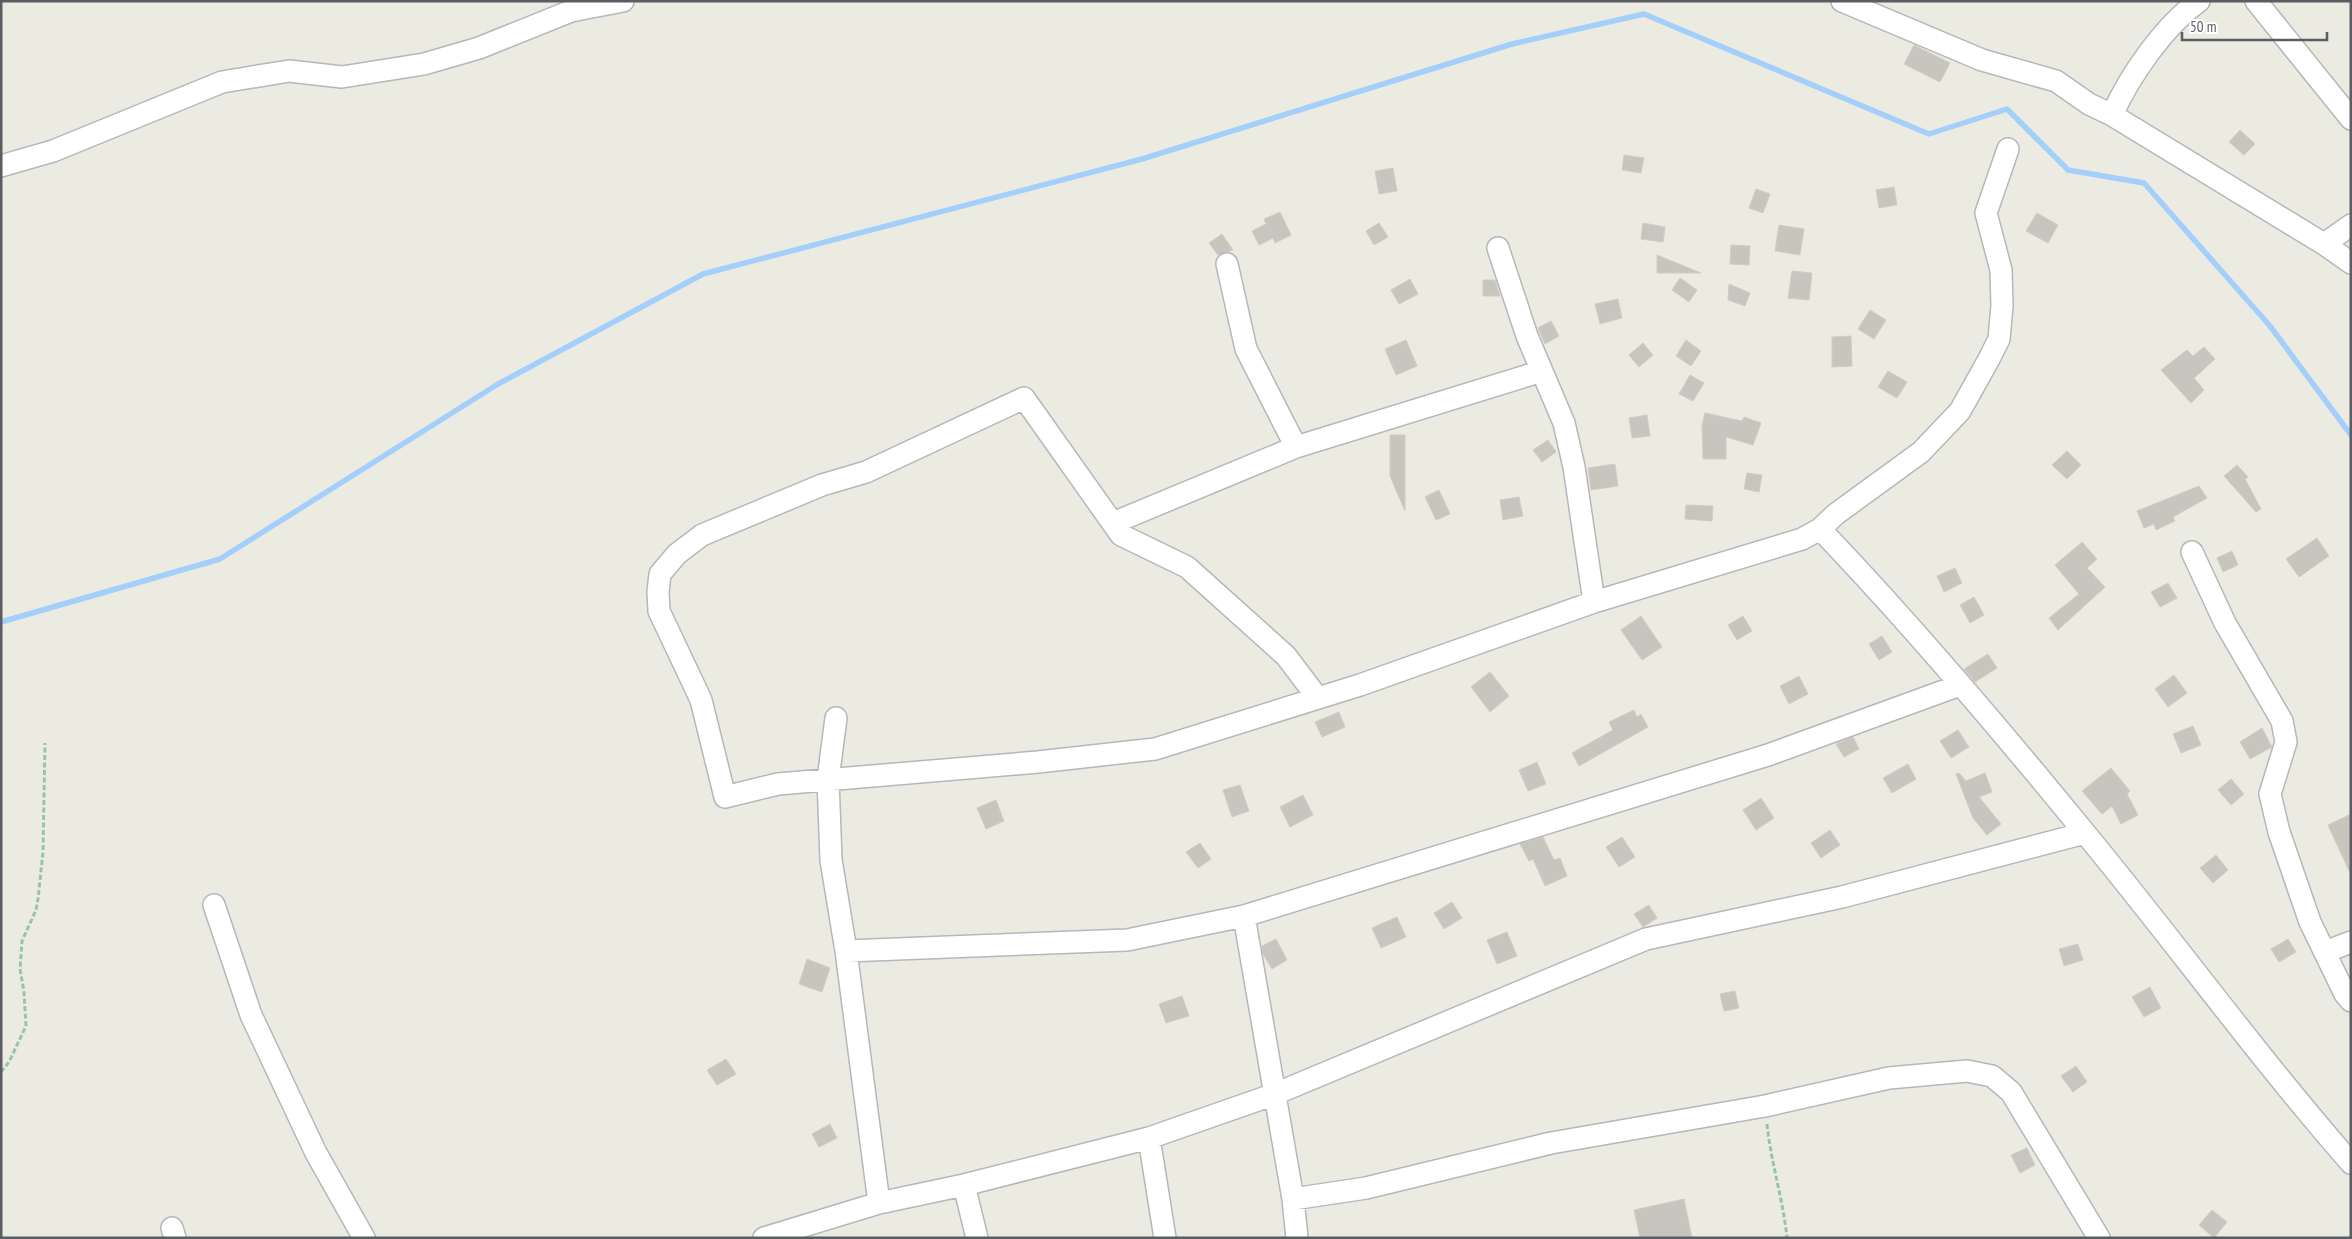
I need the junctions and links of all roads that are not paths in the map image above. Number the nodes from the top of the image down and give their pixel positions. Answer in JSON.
{"nodes":[{"id":1,"x":622,"y":1,"type":"edge"},
{"id":2,"x":1842,"y":1,"type":"edge"},
{"id":3,"x":2200,"y":1,"type":"edge"},
{"id":4,"x":2256,"y":1,"type":"edge"},
{"id":5,"x":2112,"y":114,"type":"junction"},
{"id":6,"x":2351,"y":119,"type":"edge"},
{"id":7,"x":2008,"y":149,"type":"dead end"},
{"id":8,"x":1,"y":166,"type":"edge"},
{"id":9,"x":2351,"y":225,"type":"edge"},
{"id":10,"x":2324,"y":244,"type":"junction"},
{"id":11,"x":1498,"y":248,"type":"dead end"},
{"id":12,"x":2351,"y":263,"type":"edge"},
{"id":13,"x":1227,"y":264,"type":"dead end"},
{"id":14,"x":1542,"y":371,"type":"junction"},
{"id":15,"x":1296,"y":447,"type":"junction"},
{"id":16,"x":1113,"y":523,"type":"junction"},
{"id":17,"x":1820,"y":529,"type":"junction"},
{"id":18,"x":2192,"y":552,"type":"dead end"},
{"id":19,"x":1594,"y":602,"type":"junction"},
{"id":20,"x":1960,"y":685,"type":"junction"},
{"id":21,"x":1317,"y":697,"type":"junction"},
{"id":22,"x":836,"y":718,"type":"dead end"},
{"id":23,"x":828,"y":778,"type":"junction"},
{"id":24,"x":2085,"y":833,"type":"junction"},
{"id":25,"x":214,"y":905,"type":"dead end"},
{"id":26,"x":1244,"y":916,"type":"junction"},
{"id":27,"x":2351,"y":942,"type":"edge"},
{"id":28,"x":846,"y":950,"type":"junction"},
{"id":29,"x":2325,"y":952,"type":"junction"},
{"id":30,"x":2351,"y":1001,"type":"edge"},
{"id":31,"x":1275,"y":1094,"type":"junction"},
{"id":32,"x":1149,"y":1138,"type":"junction"},
{"id":33,"x":2351,"y":1163,"type":"edge"},
{"id":34,"x":964,"y":1184,"type":"junction"},
{"id":35,"x":1293,"y":1199,"type":"junction"},
{"id":36,"x":879,"y":1203,"type":"junction"},
{"id":37,"x":803,"y":1233,"type":"edge"},
{"id":38,"x":364,"y":1238,"type":"edge"},
{"id":39,"x":764,"y":1238,"type":"edge"},
{"id":40,"x":977,"y":1238,"type":"edge"},
{"id":41,"x":1165,"y":1238,"type":"edge"},
{"id":42,"x":1297,"y":1238,"type":"edge"},
{"id":43,"x":2099,"y":1238,"type":"edge"}],
"edges":[{"from":1,"to":8,"type":"street"},
{"from":2,"to":5,"type":"street"},
{"from":3,"to":5,"type":"street"},
{"from":4,"to":6,"type":"street"},
{"from":5,"to":10,"type":"street"},
{"from":7,"to":17,"type":"street"},
{"from":9,"to":10,"type":"street"},
{"from":10,"to":12,"type":"street"},
{"from":11,"to":14,"type":"street"},
{"from":13,"to":15,"type":"street"},
{"from":14,"to":15,"type":"street"},
{"from":14,"to":19,"type":"street"},
{"from":15,"to":16,"type":"street"},
{"from":16,"to":21,"type":"street"},
{"from":16,"to":23,"type":"street"},
{"from":17,"to":19,"type":"street"},
{"from":17,"to":20,"type":"street"},
{"from":18,"to":29,"type":"street"},
{"from":19,"to":21,"type":"street"},
{"from":20,"to":24,"type":"street"},
{"from":20,"to":26,"type":"street"},
{"from":21,"to":23,"type":"street"},
{"from":22,"to":23,"type":"street"},
{"from":23,"to":28,"type":"street"},
{"from":24,"to":31,"type":"street"},
{"from":24,"to":33,"type":"street"},
{"from":25,"to":38,"type":"street"},
{"from":26,"to":28,"type":"street"},
{"from":26,"to":31,"type":"street"},
{"from":27,"to":29,"type":"street"},
{"from":28,"to":36,"type":"street"},
{"from":29,"to":30,"type":"street"},
{"from":31,"to":32,"type":"street"},
{"from":31,"to":35,"type":"street"},
{"from":32,"to":34,"type":"street"},
{"from":32,"to":41,"type":"street"},
{"from":34,"to":36,"type":"street"},
{"from":34,"to":40,"type":"street"},
{"from":35,"to":42,"type":"street"},
{"from":35,"to":43,"type":"street"},
{"from":36,"to":37,"type":"street"},
{"from":37,"to":39,"type":"street"}]}
